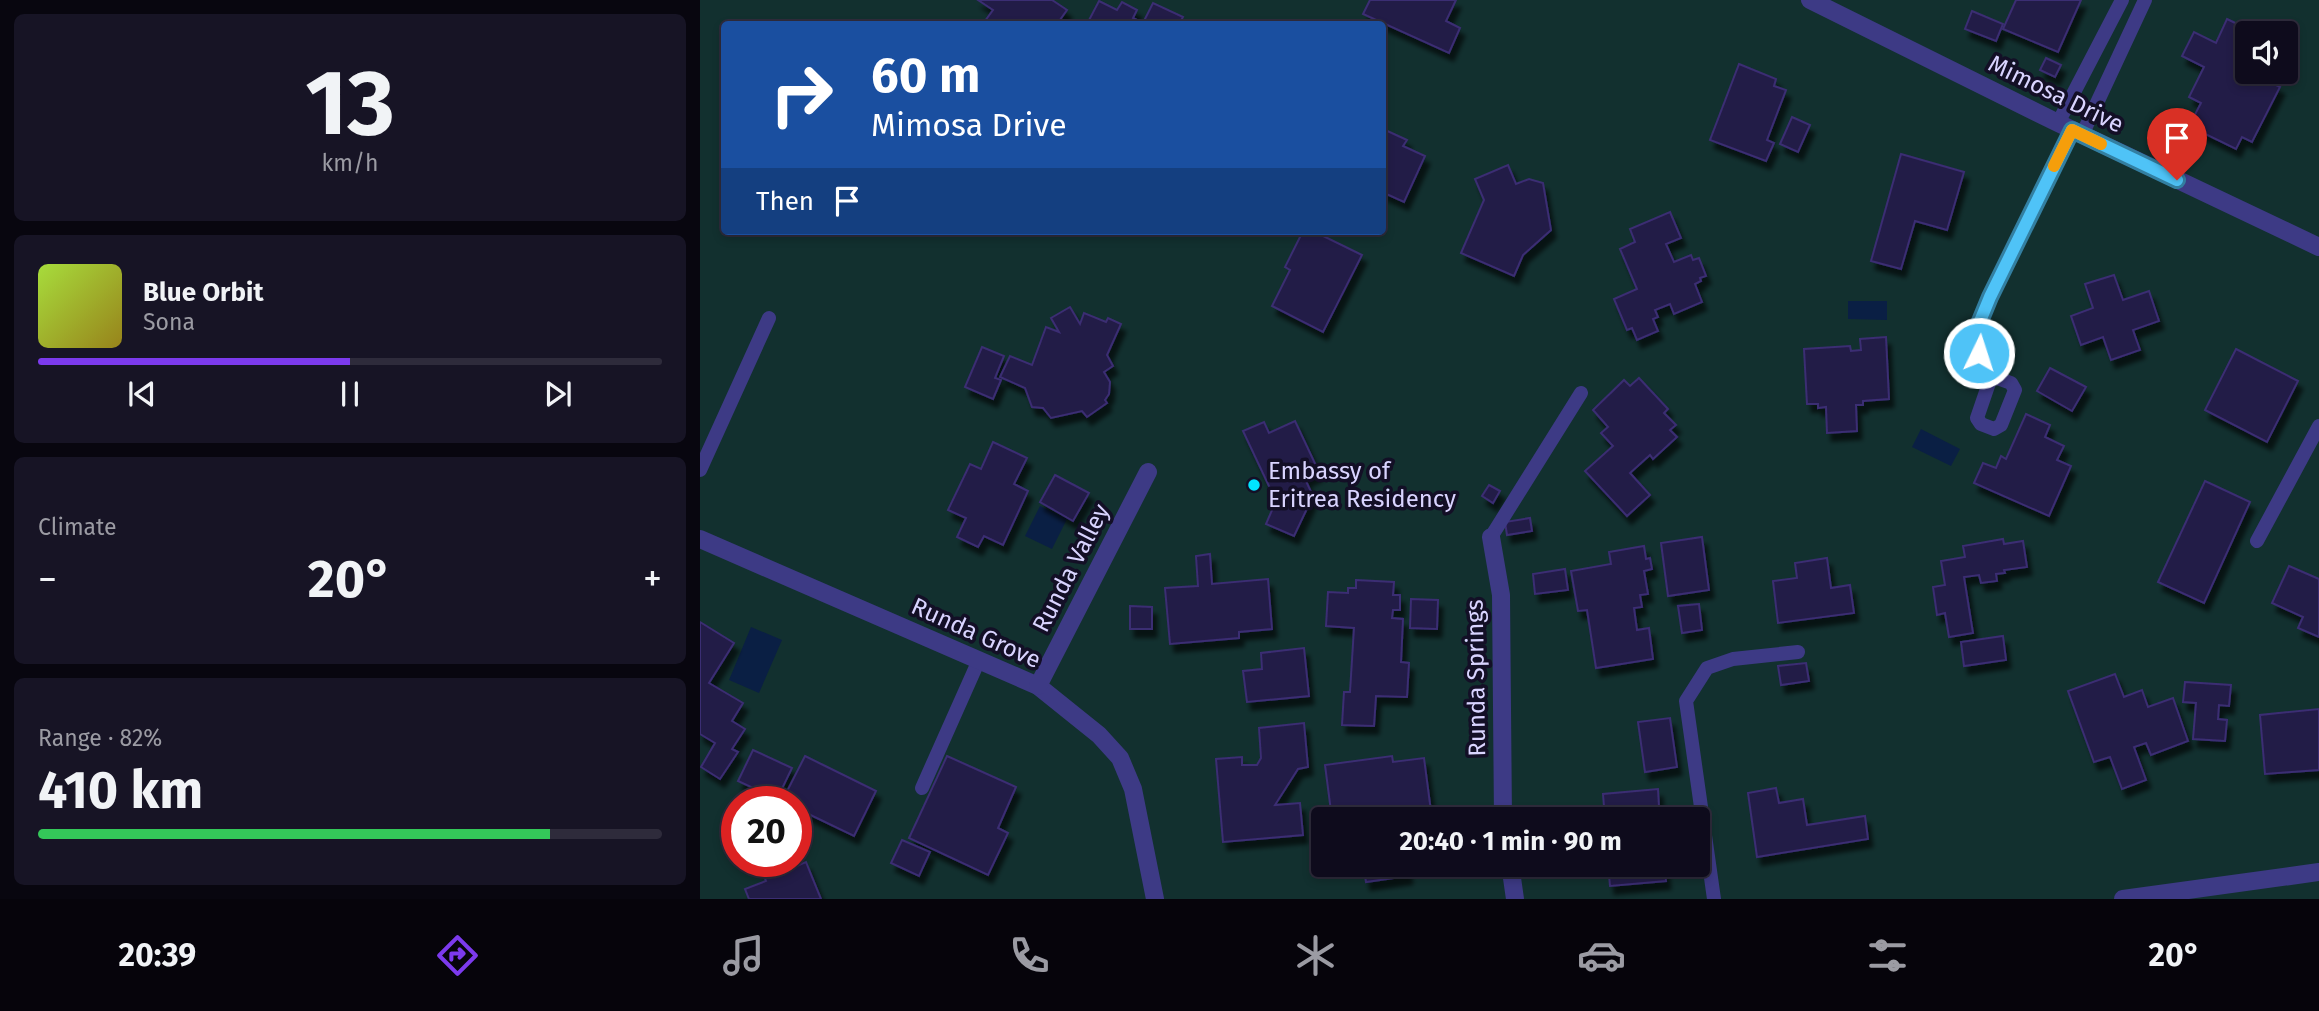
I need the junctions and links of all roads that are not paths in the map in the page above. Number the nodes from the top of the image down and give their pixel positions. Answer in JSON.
{"nodes":[{"id":1,"x":1810,"y":0,"type":"edge"},
{"id":2,"x":2122,"y":0,"type":"edge"},
{"id":3,"x":2145,"y":0,"type":"edge"},
{"id":4,"x":2071,"y":129,"type":"junction"},
{"id":5,"x":2319,"y":247,"type":"edge"},
{"id":6,"x":769,"y":318,"type":"dead end"},
{"id":7,"x":1994,"y":377,"type":"dead end"},
{"id":8,"x":1581,"y":393,"type":"dead end"},
{"id":9,"x":2319,"y":426,"type":"edge"},
{"id":10,"x":700,"y":470,"type":"edge"},
{"id":11,"x":1148,"y":472,"type":"dead end"},
{"id":12,"x":1491,"y":537,"type":"joint"},
{"id":13,"x":700,"y":539,"type":"edge"},
{"id":14,"x":2258,"y":541,"type":"dead end"},
{"id":15,"x":1798,"y":652,"type":"dead end"},
{"id":16,"x":979,"y":660,"type":"junction"},
{"id":17,"x":1038,"y":686,"type":"junction"},
{"id":18,"x":922,"y":789,"type":"dead end"},
{"id":19,"x":1503,"y":807,"type":"edge"},
{"id":20,"x":2319,"y":872,"type":"edge"},
{"id":21,"x":1511,"y":877,"type":"edge"},
{"id":22,"x":1155,"y":899,"type":"edge"},
{"id":23,"x":1514,"y":899,"type":"edge"},
{"id":24,"x":1714,"y":899,"type":"edge"},
{"id":25,"x":2123,"y":899,"type":"edge"}],
"edges":[{"from":1,"to":4,"type":"street","name":"Mimosa Drive"},
{"from":2,"to":4,"type":"lane"},
{"from":3,"to":4,"type":"lane"},
{"from":4,"to":5,"type":"street","name":"Mimosa Drive"},
{"from":4,"to":7,"type":"lane"},
{"from":6,"to":10,"type":"lane"},
{"from":8,"to":12,"type":"lane"},
{"from":9,"to":14,"type":"lane"},
{"from":11,"to":17,"type":"street","name":"Runda Valley"},
{"from":12,"to":19,"type":"street","name":"Runda Springs"},
{"from":13,"to":16,"type":"street","name":"Runda Grove"},
{"from":15,"to":24,"type":"lane"},
{"from":16,"to":17,"type":"street","name":"Runda Grove"},
{"from":16,"to":18,"type":"lane"},
{"from":17,"to":22,"type":"street","name":"Runda Grove"},
{"from":20,"to":25,"type":"street"},
{"from":21,"to":23,"type":"street"}]}
